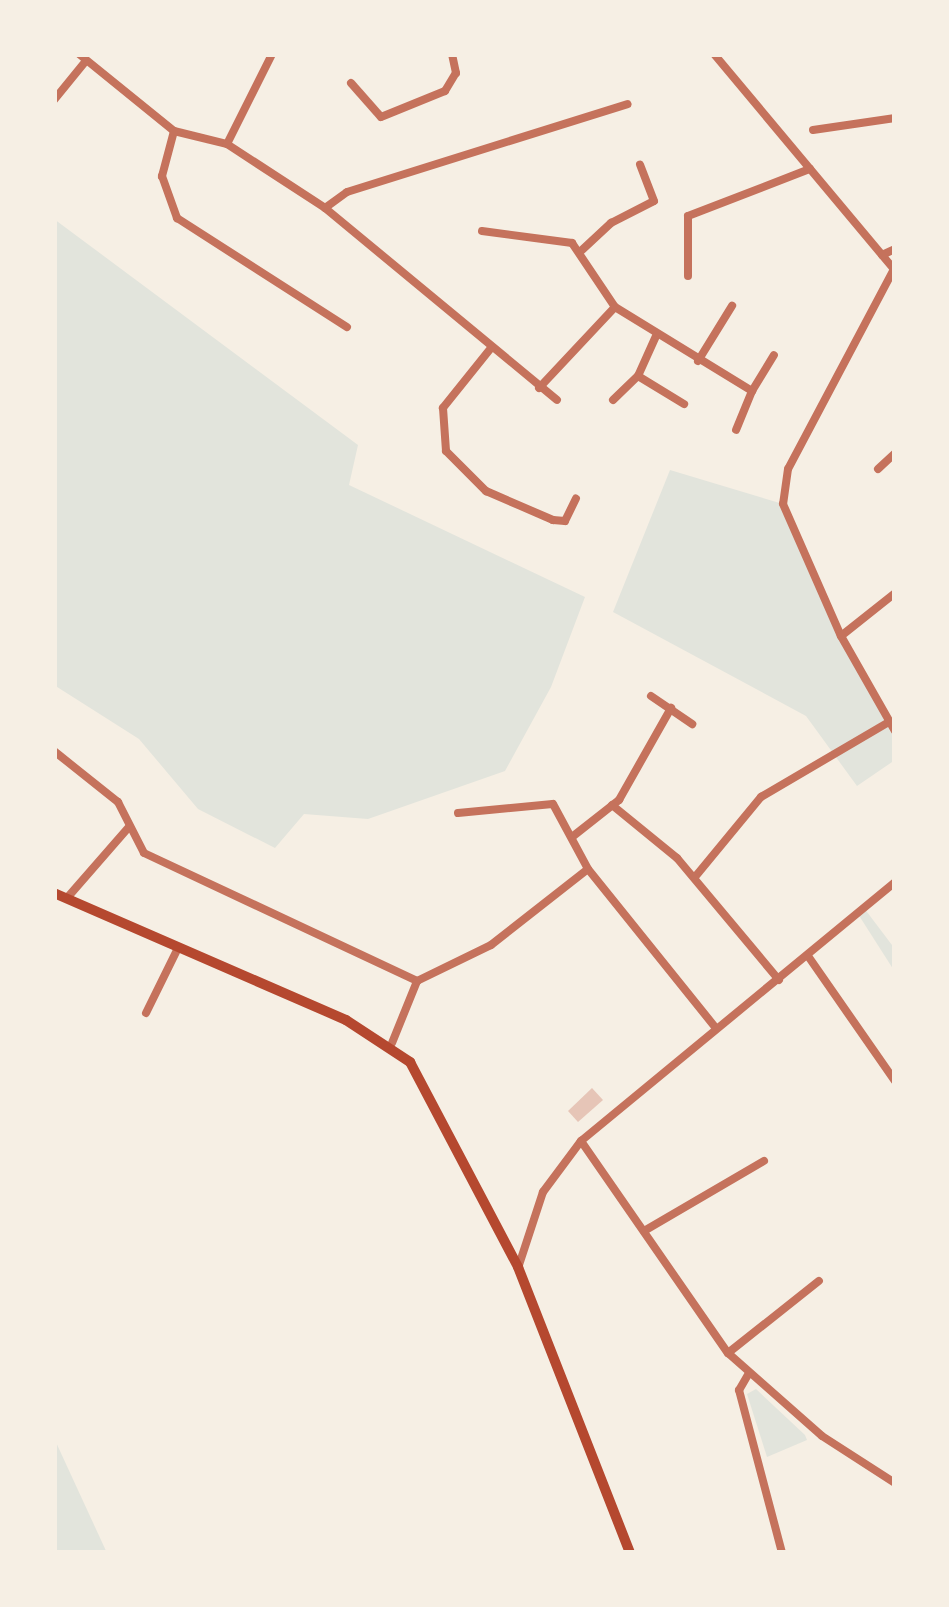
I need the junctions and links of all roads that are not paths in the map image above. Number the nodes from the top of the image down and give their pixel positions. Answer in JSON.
{"nodes":[{"id":1,"x":272,"y":54,"type":"edge"},
{"id":2,"x":452,"y":54,"type":"edge"},
{"id":3,"x":714,"y":54,"type":"edge"},
{"id":4,"x":82,"y":58,"type":"edge"},
{"id":5,"x":351,"y":83,"type":"dead end"},
{"id":6,"x":54,"y":100,"type":"edge"},
{"id":7,"x":627,"y":104,"type":"dead end"},
{"id":8,"x":895,"y":118,"type":"edge"},
{"id":9,"x":813,"y":130,"type":"dead end"},
{"id":10,"x":174,"y":131,"type":"junction"},
{"id":11,"x":227,"y":144,"type":"junction"},
{"id":12,"x":640,"y":165,"type":"dead end"},
{"id":13,"x":811,"y":170,"type":"junction"},
{"id":14,"x":325,"y":208,"type":"junction"},
{"id":15,"x":482,"y":231,"type":"dead end"},
{"id":16,"x":895,"y":249,"type":"edge"},
{"id":17,"x":582,"y":250,"type":"junction"},
{"id":18,"x":882,"y":255,"type":"junction"},
{"id":19,"x":894,"y":270,"type":"edge"},
{"id":20,"x":688,"y":276,"type":"dead end"},
{"id":21,"x":732,"y":306,"type":"dead end"},
{"id":22,"x":615,"y":307,"type":"junction"},
{"id":23,"x":347,"y":327,"type":"dead end"},
{"id":24,"x":656,"y":336,"type":"junction"},
{"id":25,"x":491,"y":348,"type":"junction"},
{"id":26,"x":774,"y":356,"type":"dead end"},
{"id":27,"x":698,"y":361,"type":"junction"},
{"id":28,"x":638,"y":376,"type":"junction"},
{"id":29,"x":539,"y":388,"type":"junction"},
{"id":30,"x":752,"y":391,"type":"junction"},
{"id":31,"x":557,"y":400,"type":"dead end"},
{"id":32,"x":613,"y":400,"type":"dead end"},
{"id":33,"x":684,"y":404,"type":"dead end"},
{"id":34,"x":736,"y":430,"type":"dead end"},
{"id":35,"x":895,"y":453,"type":"edge"},
{"id":36,"x":878,"y":469,"type":"dead end"},
{"id":37,"x":576,"y":498,"type":"dead end"},
{"id":38,"x":895,"y":593,"type":"edge"},
{"id":39,"x":841,"y":636,"type":"junction"},
{"id":40,"x":652,"y":696,"type":"dead end"},
{"id":41,"x":671,"y":708,"type":"junction"},
{"id":42,"x":692,"y":724,"type":"dead end"},
{"id":43,"x":893,"y":728,"type":"edge"},
{"id":44,"x":54,"y":751,"type":"edge"},
{"id":45,"x":612,"y":805,"type":"junction"},
{"id":46,"x":458,"y":813,"type":"dead end"},
{"id":47,"x":128,"y":828,"type":"junction"},
{"id":48,"x":572,"y":838,"type":"junction"},
{"id":49,"x":589,"y":869,"type":"junction"},
{"id":50,"x":695,"y":877,"type":"junction"},
{"id":51,"x":895,"y":883,"type":"edge"},
{"id":52,"x":54,"y":893,"type":"edge"},
{"id":53,"x":67,"y":898,"type":"junction"},
{"id":54,"x":177,"y":950,"type":"junction"},
{"id":55,"x":808,"y":956,"type":"junction"},
{"id":56,"x":779,"y":980,"type":"junction"},
{"id":57,"x":417,"y":981,"type":"junction"},
{"id":58,"x":146,"y":1013,"type":"dead end"},
{"id":59,"x":715,"y":1027,"type":"junction"},
{"id":60,"x":392,"y":1043,"type":"junction"},
{"id":61,"x":895,"y":1081,"type":"edge"},
{"id":62,"x":581,"y":1141,"type":"junction"},
{"id":63,"x":764,"y":1161,"type":"dead end"},
{"id":64,"x":644,"y":1232,"type":"junction"},
{"id":65,"x":518,"y":1267,"type":"junction"},
{"id":66,"x":819,"y":1281,"type":"dead end"},
{"id":67,"x":728,"y":1353,"type":"junction"},
{"id":68,"x":748,"y":1373,"type":"junction"},
{"id":69,"x":895,"y":1483,"type":"edge"},
{"id":70,"x":630,"y":1553,"type":"edge"},
{"id":71,"x":782,"y":1553,"type":"edge"}],
"edges":[{"from":1,"to":11,"type":"street"},
{"from":2,"to":5,"type":"street"},
{"from":3,"to":13,"type":"street"},
{"from":4,"to":6,"type":"street"},
{"from":4,"to":10,"type":"street"},
{"from":7,"to":14,"type":"street"},
{"from":8,"to":9,"type":"street"},
{"from":10,"to":11,"type":"street"},
{"from":10,"to":23,"type":"street"},
{"from":11,"to":14,"type":"street"},
{"from":12,"to":17,"type":"street"},
{"from":13,"to":18,"type":"street"},
{"from":13,"to":20,"type":"street"},
{"from":14,"to":25,"type":"street"},
{"from":15,"to":17,"type":"street"},
{"from":16,"to":18,"type":"street"},
{"from":17,"to":22,"type":"street"},
{"from":18,"to":19,"type":"street"},
{"from":19,"to":39,"type":"street"},
{"from":21,"to":27,"type":"street"},
{"from":22,"to":24,"type":"street"},
{"from":22,"to":29,"type":"street"},
{"from":24,"to":27,"type":"street"},
{"from":24,"to":28,"type":"street"},
{"from":25,"to":29,"type":"street"},
{"from":25,"to":37,"type":"street"},
{"from":26,"to":30,"type":"street"},
{"from":27,"to":30,"type":"street"},
{"from":28,"to":32,"type":"street"},
{"from":28,"to":33,"type":"street"},
{"from":29,"to":31,"type":"street"},
{"from":30,"to":34,"type":"street"},
{"from":35,"to":36,"type":"street"},
{"from":38,"to":39,"type":"street"},
{"from":39,"to":43,"type":"street"},
{"from":40,"to":41,"type":"street"},
{"from":41,"to":42,"type":"street"},
{"from":41,"to":45,"type":"street"},
{"from":43,"to":50,"type":"street"},
{"from":44,"to":47,"type":"street"},
{"from":45,"to":48,"type":"street"},
{"from":45,"to":50,"type":"street"},
{"from":46,"to":48,"type":"street"},
{"from":47,"to":53,"type":"street"},
{"from":47,"to":57,"type":"street"},
{"from":48,"to":49,"type":"street"},
{"from":49,"to":57,"type":"street"},
{"from":49,"to":59,"type":"street"},
{"from":50,"to":56,"type":"street"},
{"from":51,"to":55,"type":"street"},
{"from":52,"to":53,"type":"main road"},
{"from":53,"to":54,"type":"main road"},
{"from":54,"to":58,"type":"street"},
{"from":54,"to":60,"type":"main road"},
{"from":55,"to":56,"type":"street"},
{"from":55,"to":61,"type":"street"},
{"from":56,"to":59,"type":"street"},
{"from":57,"to":60,"type":"street"},
{"from":59,"to":62,"type":"street"},
{"from":60,"to":65,"type":"main road"},
{"from":62,"to":64,"type":"street"},
{"from":62,"to":65,"type":"street"},
{"from":63,"to":64,"type":"street"},
{"from":64,"to":67,"type":"street"},
{"from":65,"to":70,"type":"main road"},
{"from":66,"to":67,"type":"street"},
{"from":67,"to":68,"type":"street"},
{"from":68,"to":69,"type":"street"},
{"from":68,"to":71,"type":"street"}]}
